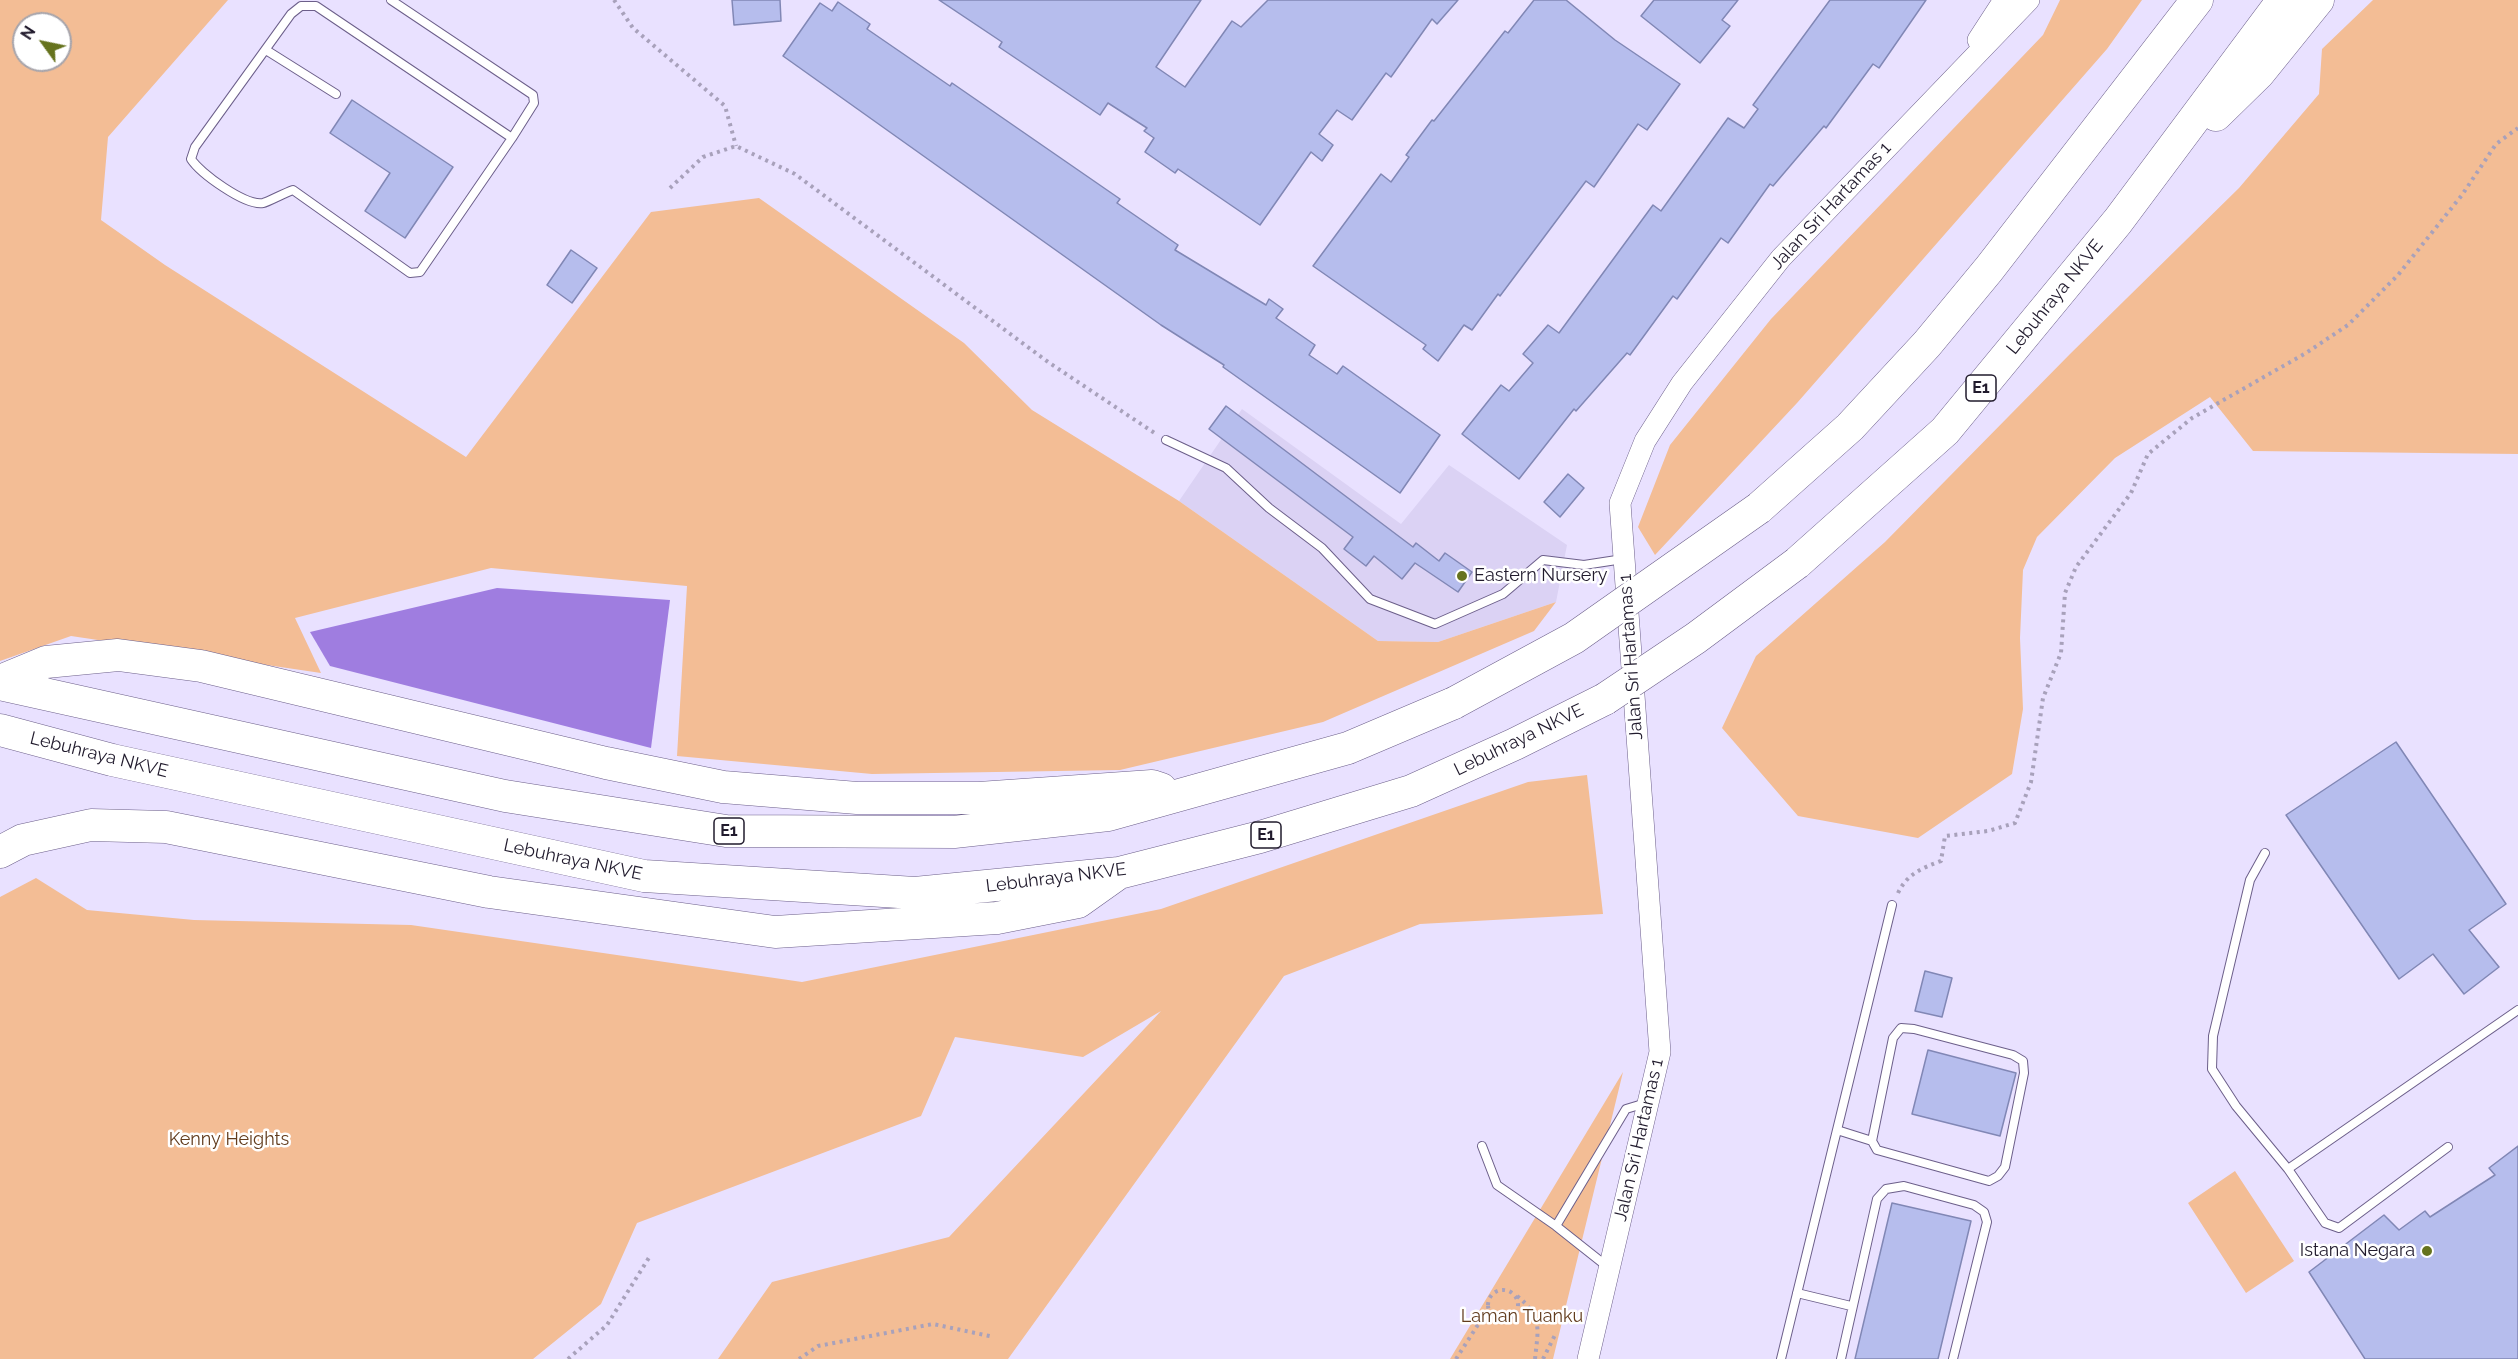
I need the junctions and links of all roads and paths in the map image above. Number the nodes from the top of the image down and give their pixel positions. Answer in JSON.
{"nodes":[{"id":1,"x":391,"y":0,"type":"edge"},
{"id":2,"x":615,"y":0,"type":"edge"},
{"id":3,"x":2004,"y":0,"type":"edge"},
{"id":4,"x":2029,"y":0,"type":"edge"},
{"id":5,"x":2179,"y":0,"type":"edge"},
{"id":6,"x":2197,"y":0,"type":"edge"},
{"id":7,"x":2283,"y":0,"type":"edge"},
{"id":8,"x":2318,"y":0,"type":"edge"},
{"id":9,"x":266,"y":50,"type":"junction"},
{"id":10,"x":1960,"y":69,"type":"junction"},
{"id":11,"x":336,"y":94,"type":"dead end"},
{"id":12,"x":2518,"y":128,"type":"edge"},
{"id":13,"x":512,"y":138,"type":"junction"},
{"id":14,"x":736,"y":146,"type":"junction"},
{"id":15,"x":2082,"y":148,"type":"junction"},
{"id":16,"x":670,"y":188,"type":"dead end"},
{"id":17,"x":2141,"y":190,"type":"junction"},
{"id":18,"x":1166,"y":440,"type":"joint"},
{"id":19,"x":1623,"y":559,"type":"junction"},
{"id":20,"x":0,"y":682,"type":"edge"},
{"id":21,"x":0,"y":730,"type":"edge"},
{"id":22,"x":1178,"y":795,"type":"junction"},
{"id":23,"x":0,"y":852,"type":"edge"},
{"id":24,"x":2265,"y":853,"type":"dead end"},
{"id":25,"x":1119,"y":873,"type":"junction"},
{"id":26,"x":1893,"y":905,"type":"joint"},
{"id":27,"x":2518,"y":1010,"type":"edge"},
{"id":28,"x":1648,"y":1102,"type":"junction"},
{"id":29,"x":1837,"y":1130,"type":"junction"},
{"id":30,"x":1872,"y":1141,"type":"junction"},
{"id":31,"x":1482,"y":1146,"type":"dead end"},
{"id":32,"x":2448,"y":1147,"type":"dead end"},
{"id":33,"x":2288,"y":1169,"type":"junction"},
{"id":34,"x":1556,"y":1226,"type":"junction"},
{"id":35,"x":650,"y":1256,"type":"dead end"},
{"id":36,"x":1609,"y":1269,"type":"junction"},
{"id":37,"x":1797,"y":1293,"type":"junction"},
{"id":38,"x":1514,"y":1294,"type":"junction"},
{"id":39,"x":1851,"y":1306,"type":"junction"},
{"id":40,"x":1488,"y":1309,"type":"junction"},
{"id":41,"x":1556,"y":1335,"type":"dead end"},
{"id":42,"x":994,"y":1338,"type":"dead end"},
{"id":43,"x":568,"y":1359,"type":"edge"},
{"id":44,"x":799,"y":1359,"type":"edge"},
{"id":45,"x":1456,"y":1359,"type":"edge"},
{"id":46,"x":1535,"y":1359,"type":"edge"},
{"id":47,"x":1543,"y":1359,"type":"edge"},
{"id":48,"x":1588,"y":1359,"type":"edge"},
{"id":49,"x":1780,"y":1359,"type":"edge"},
{"id":50,"x":1841,"y":1359,"type":"edge"},
{"id":51,"x":1953,"y":1359,"type":"edge"}],
"edges":[{"from":1,"to":13,"type":"lane"},
{"from":2,"to":14,"type":"path"},
{"from":3,"to":10,"type":"street","name":"Jalan Sri Hartamas 1"},
{"from":4,"to":10,"type":"street","name":"Jalan Sri Hartamas 1"},
{"from":5,"to":15,"type":"highway"},
{"from":6,"to":15,"type":"highway","number":"E1"},
{"from":7,"to":17,"type":"highway"},
{"from":8,"to":17,"type":"highway"},
{"from":9,"to":11,"type":"lane"},
{"from":9,"to":13,"type":"lane"},
{"from":9,"to":13,"type":"lane"},
{"from":10,"to":19,"type":"street","name":"Jalan Sri Hartamas 1"},
{"from":12,"to":26,"type":"path"},
{"from":14,"to":16,"type":"path"},
{"from":14,"to":18,"type":"path"},
{"from":15,"to":22,"type":"highway","number":"E1","bridge":true},
{"from":17,"to":25,"type":"highway","name":"Lebuhraya NKVE","number":"E1","bridge":true},
{"from":18,"to":19,"type":"lane"},
{"from":19,"to":28,"type":"street","name":"Jalan Sri Hartamas 1"},
{"from":20,"to":22,"type":"highway","number":"E1"},
{"from":20,"to":22,"type":"highway"},
{"from":21,"to":25,"type":"highway","name":"Lebuhraya NKVE","number":"E1"},
{"from":23,"to":25,"type":"highway"},
{"from":24,"to":33,"type":"lane"},
{"from":26,"to":29,"type":"lane"},
{"from":27,"to":33,"type":"lane"},
{"from":28,"to":34,"type":"lane"},
{"from":28,"to":36,"type":"street","name":"Jalan Sri Hartamas 1"},
{"from":29,"to":30,"type":"lane"},
{"from":29,"to":37,"type":"lane"},
{"from":30,"to":30,"type":"lane"},
{"from":31,"to":34,"type":"lane"},
{"from":32,"to":33,"type":"lane"},
{"from":34,"to":36,"type":"lane"},
{"from":35,"to":43,"type":"path"},
{"from":36,"to":48,"type":"street","name":"Jalan Sri Hartamas 1"},
{"from":37,"to":39,"type":"lane"},
{"from":37,"to":49,"type":"lane"},
{"from":38,"to":40,"type":"path"},
{"from":38,"to":40,"type":"path"},
{"from":38,"to":46,"type":"path"},
{"from":39,"to":50,"type":"lane"},
{"from":39,"to":51,"type":"lane"},
{"from":40,"to":45,"type":"path"},
{"from":41,"to":47,"type":"path"},
{"from":42,"to":44,"type":"path"}]}
